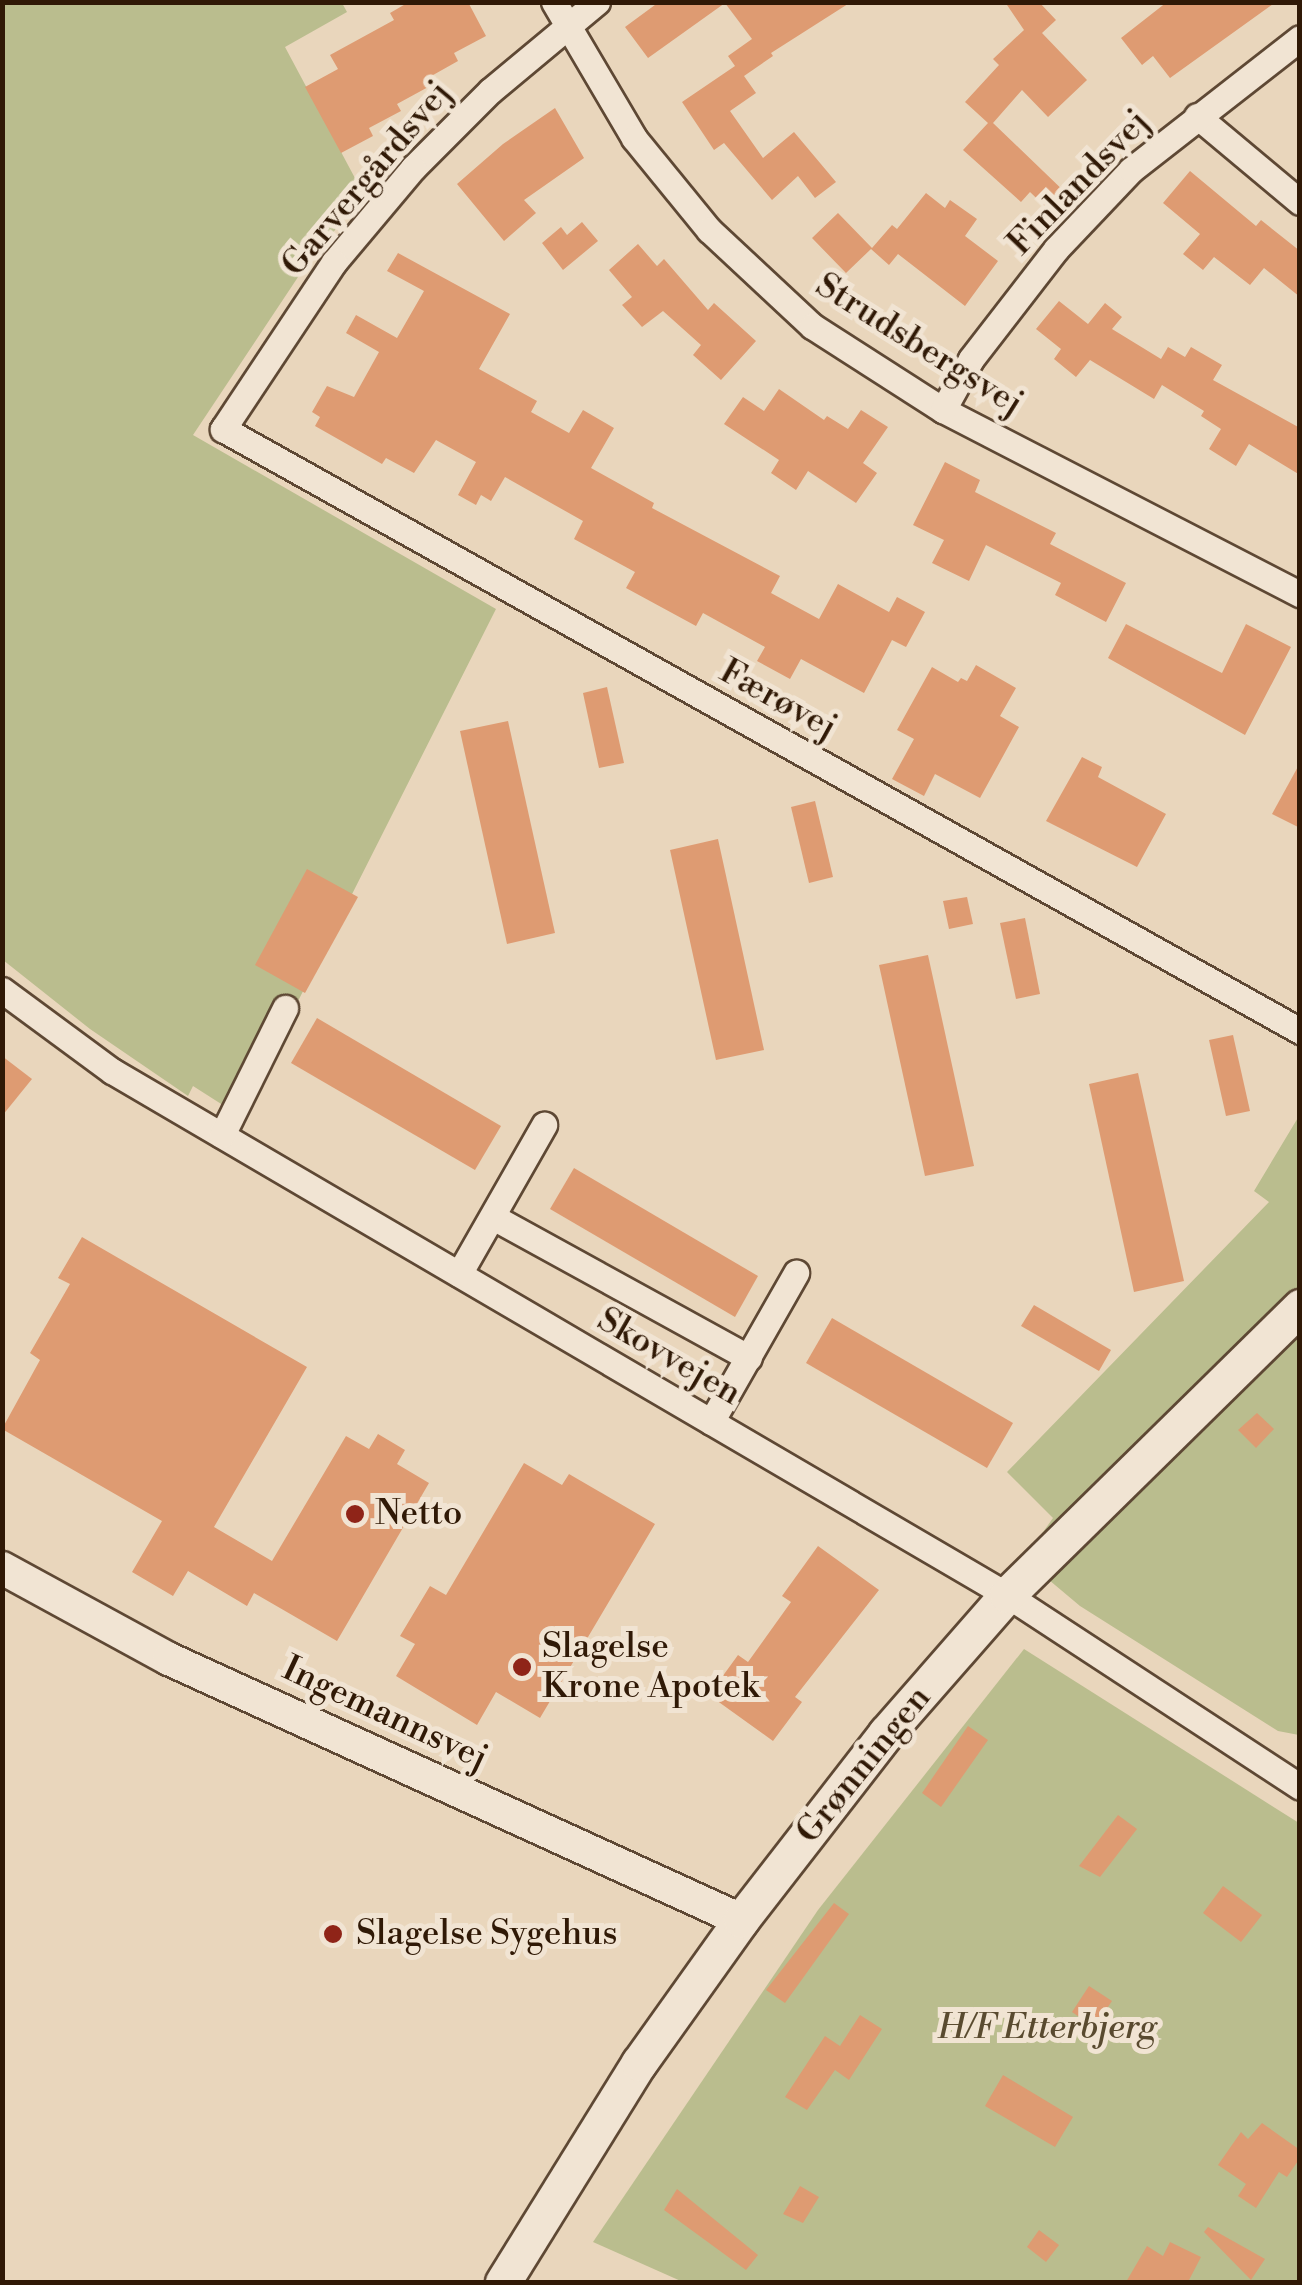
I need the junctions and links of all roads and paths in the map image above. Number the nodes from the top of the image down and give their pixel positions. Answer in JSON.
{"nodes":[{"id":1,"x":597,"y":2,"type":"edge"},
{"id":2,"x":560,"y":13,"type":"edge"},
{"id":3,"x":1300,"y":38,"type":"edge"},
{"id":4,"x":1196,"y":116,"type":"junction"},
{"id":5,"x":1300,"y":202,"type":"edge"},
{"id":6,"x":942,"y":410,"type":"junction"},
{"id":7,"x":222,"y":429,"type":"joint"},
{"id":8,"x":1300,"y":594,"type":"edge"},
{"id":9,"x":2,"y":990,"type":"edge"},
{"id":10,"x":285,"y":1008,"type":"dead end"},
{"id":11,"x":1300,"y":1031,"type":"edge"},
{"id":12,"x":544,"y":1125,"type":"dead end"},
{"id":13,"x":222,"y":1135,"type":"junction"},
{"id":14,"x":493,"y":1217,"type":"junction"},
{"id":15,"x":796,"y":1273,"type":"dead end"},
{"id":16,"x":459,"y":1274,"type":"junction"},
{"id":17,"x":1300,"y":1306,"type":"edge"},
{"id":18,"x":749,"y":1358,"type":"junction"},
{"id":19,"x":712,"y":1422,"type":"junction"},
{"id":20,"x":2,"y":1568,"type":"edge"},
{"id":21,"x":1007,"y":1596,"type":"junction"},
{"id":22,"x":1300,"y":1787,"type":"edge"},
{"id":23,"x":741,"y":1920,"type":"junction"},
{"id":24,"x":503,"y":2282,"type":"edge"}],
"edges":[{"from":1,"to":2,"type":"street","name":"Garvergårdsvej"},
{"from":2,"to":6,"type":"street","name":"Strudsbergsvej"},
{"from":2,"to":7,"type":"street","name":"Garvergårdsvej"},
{"from":3,"to":4,"type":"street","name":"Finlandsvej"},
{"from":4,"to":5,"type":"street"},
{"from":4,"to":6,"type":"street","name":"Finlandsvej"},
{"from":6,"to":8,"type":"street","name":"Strudsbergsvej"},
{"from":7,"to":11,"type":"street","name":"Færøvej"},
{"from":9,"to":13,"type":"street","name":"Skovvejen"},
{"from":10,"to":13,"type":"street"},
{"from":12,"to":14,"type":"street"},
{"from":13,"to":16,"type":"street","name":"Skovvejen"},
{"from":14,"to":16,"type":"street"},
{"from":14,"to":18,"type":"street"},
{"from":15,"to":18,"type":"street"},
{"from":16,"to":19,"type":"street","name":"Skovvejen"},
{"from":17,"to":21,"type":"main road","name":"Grønningen"},
{"from":18,"to":19,"type":"street"},
{"from":19,"to":21,"type":"street","name":"Skovvejen"},
{"from":20,"to":23,"type":"street","name":"Ingemannsvej"},
{"from":21,"to":22,"type":"street","name":"Skovvejen"},
{"from":21,"to":23,"type":"main road","name":"Grønningen"},
{"from":23,"to":24,"type":"main road","name":"Grønningen"}]}
